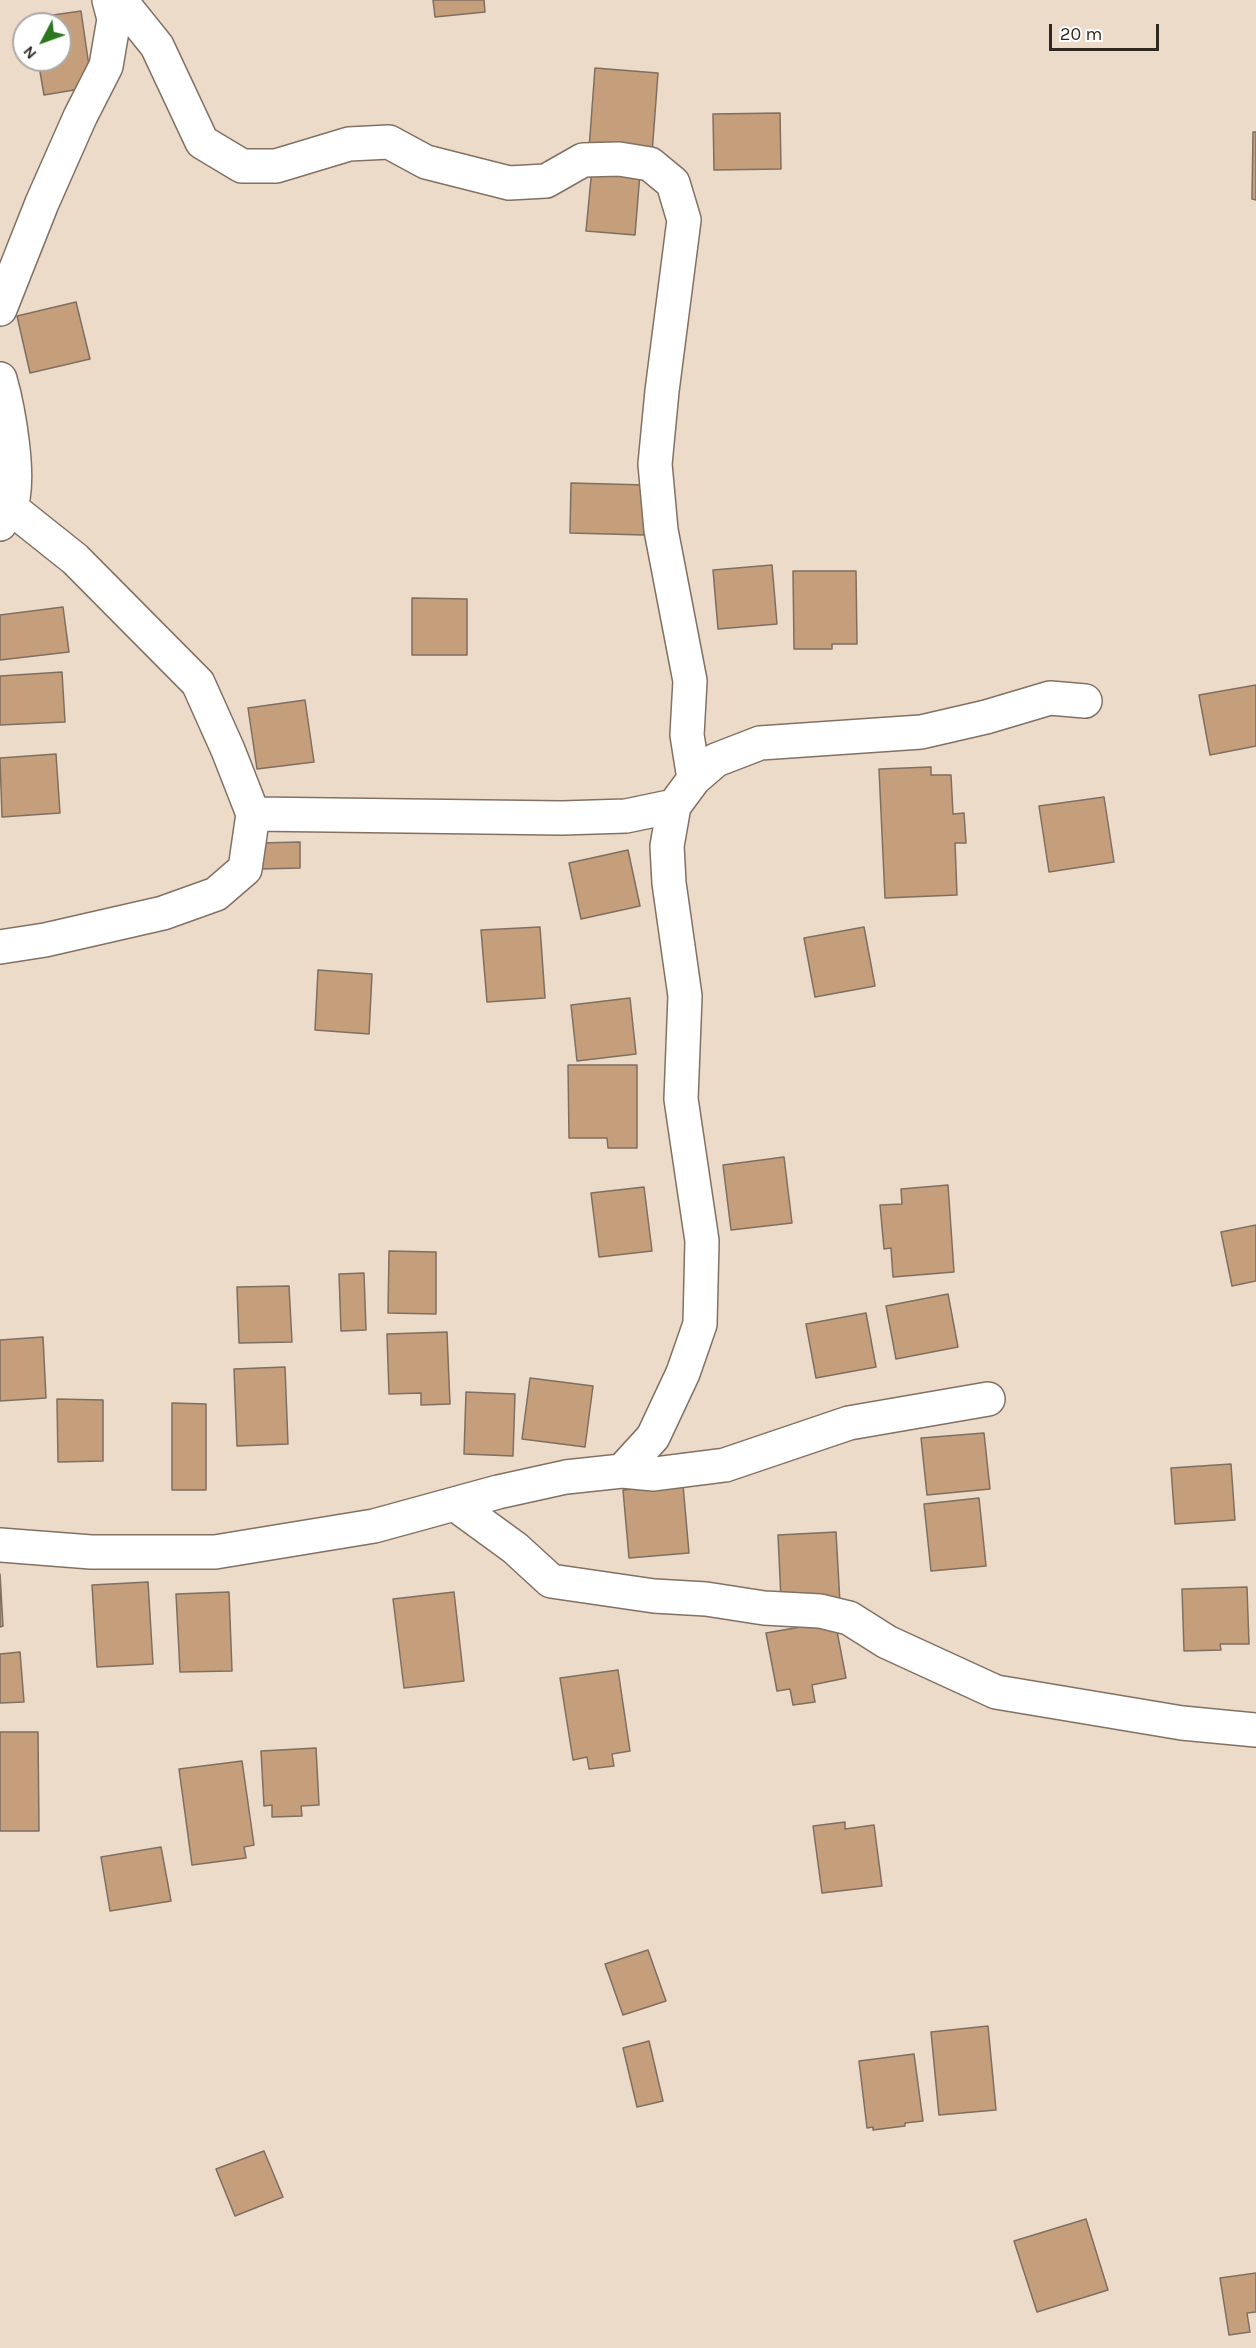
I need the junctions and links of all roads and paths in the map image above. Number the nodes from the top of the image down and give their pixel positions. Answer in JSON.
{"nodes":[{"id":1,"x":110,"y":0,"type":"edge"},
{"id":2,"x":120,"y":0,"type":"edge"},
{"id":3,"x":0,"y":309,"type":"edge"},
{"id":4,"x":0,"y":379,"type":"edge"},
{"id":5,"x":5,"y":516,"type":"edge"},
{"id":6,"x":1085,"y":701,"type":"dead end"},
{"id":7,"x":694,"y":779,"type":"junction"},
{"id":8,"x":674,"y":806,"type":"junction"},
{"id":9,"x":253,"y":814,"type":"junction"},
{"id":10,"x":0,"y":947,"type":"edge"},
{"id":11,"x":987,"y":1399,"type":"dead end"},
{"id":12,"x":622,"y":1472,"type":"junction"},
{"id":13,"x":456,"y":1505,"type":"junction"},
{"id":14,"x":0,"y":1545,"type":"edge"},
{"id":15,"x":1256,"y":1730,"type":"edge"}],
"edges":[{"from":1,"to":3,"type":"street"},
{"from":2,"to":7,"type":"street"},
{"from":4,"to":5,"type":"street"},
{"from":5,"to":9,"type":"street"},
{"from":6,"to":7,"type":"street"},
{"from":7,"to":8,"type":"street"},
{"from":8,"to":9,"type":"street"},
{"from":8,"to":12,"type":"street"},
{"from":9,"to":10,"type":"street"},
{"from":11,"to":12,"type":"street"},
{"from":12,"to":13,"type":"street"},
{"from":13,"to":14,"type":"street"},
{"from":13,"to":15,"type":"street"}]}
